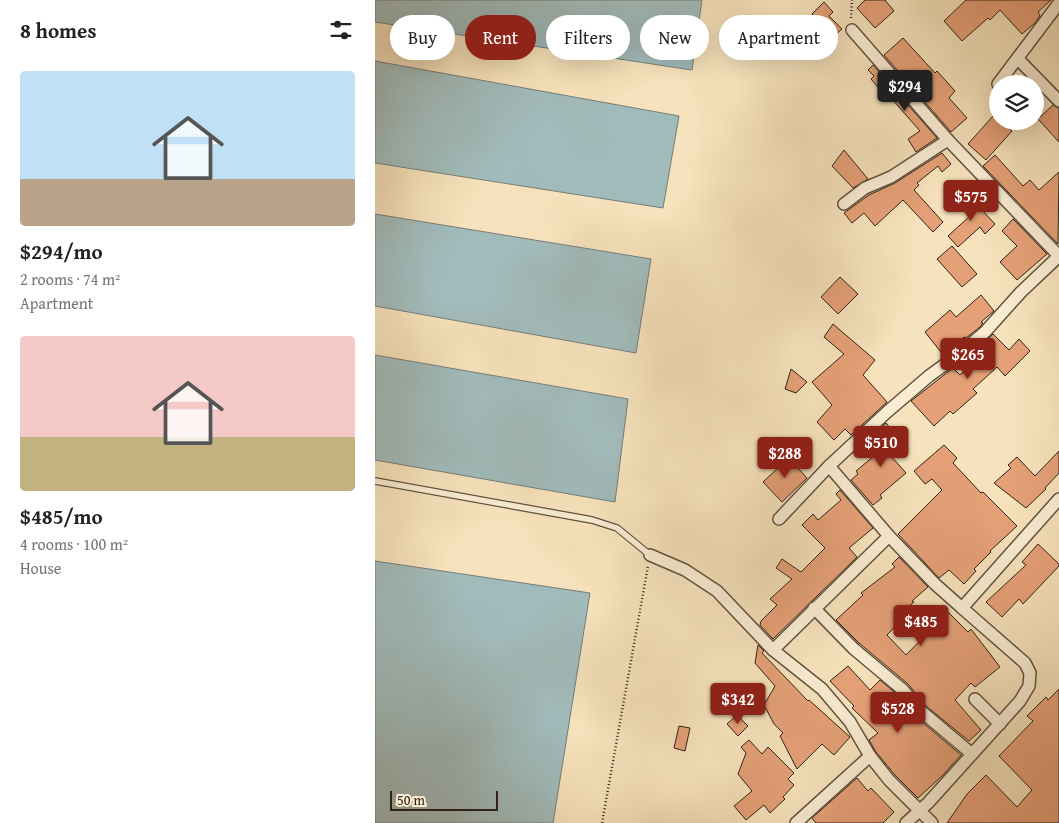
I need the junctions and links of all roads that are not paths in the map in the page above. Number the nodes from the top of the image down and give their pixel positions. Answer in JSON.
{"nodes":[{"id":1,"x":1059,"y":3,"type":"edge"},
{"id":2,"x":852,"y":30,"type":"road end"},
{"id":3,"x":1018,"y":59,"type":"junction"},
{"id":4,"x":1005,"y":75,"type":"edge"},
{"id":5,"x":1059,"y":102,"type":"edge"},
{"id":6,"x":948,"y":140,"type":"junction"},
{"id":7,"x":844,"y":204,"type":"dead end"},
{"id":8,"x":1059,"y":256,"type":"edge"},
{"id":9,"x":829,"y":466,"type":"junction"},
{"id":10,"x":375,"y":481,"type":"edge"},
{"id":11,"x":1059,"y":499,"type":"edge"},
{"id":12,"x":779,"y":519,"type":"dead end"},
{"id":13,"x":889,"y":536,"type":"junction"},
{"id":14,"x":650,"y":555,"type":"joint"},
{"id":15,"x":814,"y":608,"type":"junction"},
{"id":16,"x":962,"y":608,"type":"junction"},
{"id":17,"x":773,"y":650,"type":"junction"},
{"id":18,"x":975,"y":699,"type":"dead end"},
{"id":19,"x":1000,"y":724,"type":"junction"},
{"id":20,"x":972,"y":754,"type":"junction"},
{"id":21,"x":870,"y":756,"type":"junction"},
{"id":22,"x":920,"y":810,"type":"junction"},
{"id":23,"x":796,"y":823,"type":"edge"},
{"id":24,"x":906,"y":823,"type":"edge"},
{"id":25,"x":932,"y":823,"type":"edge"}],
"edges":[{"from":1,"to":3,"type":"street"},
{"from":2,"to":6,"type":"street"},
{"from":3,"to":4,"type":"street"},
{"from":3,"to":5,"type":"street"},
{"from":6,"to":7,"type":"street"},
{"from":6,"to":8,"type":"street"},
{"from":8,"to":9,"type":"street"},
{"from":9,"to":12,"type":"street"},
{"from":9,"to":13,"type":"street"},
{"from":10,"to":14,"type":"lane"},
{"from":11,"to":16,"type":"street"},
{"from":13,"to":15,"type":"street"},
{"from":13,"to":16,"type":"street"},
{"from":14,"to":17,"type":"street"},
{"from":15,"to":17,"type":"street"},
{"from":15,"to":20,"type":"street"},
{"from":16,"to":19,"type":"street"},
{"from":17,"to":21,"type":"street"},
{"from":18,"to":19,"type":"street"},
{"from":19,"to":20,"type":"street"},
{"from":20,"to":22,"type":"street"},
{"from":21,"to":22,"type":"street"},
{"from":21,"to":23,"type":"street"},
{"from":22,"to":24,"type":"street"},
{"from":22,"to":25,"type":"street"}]}
